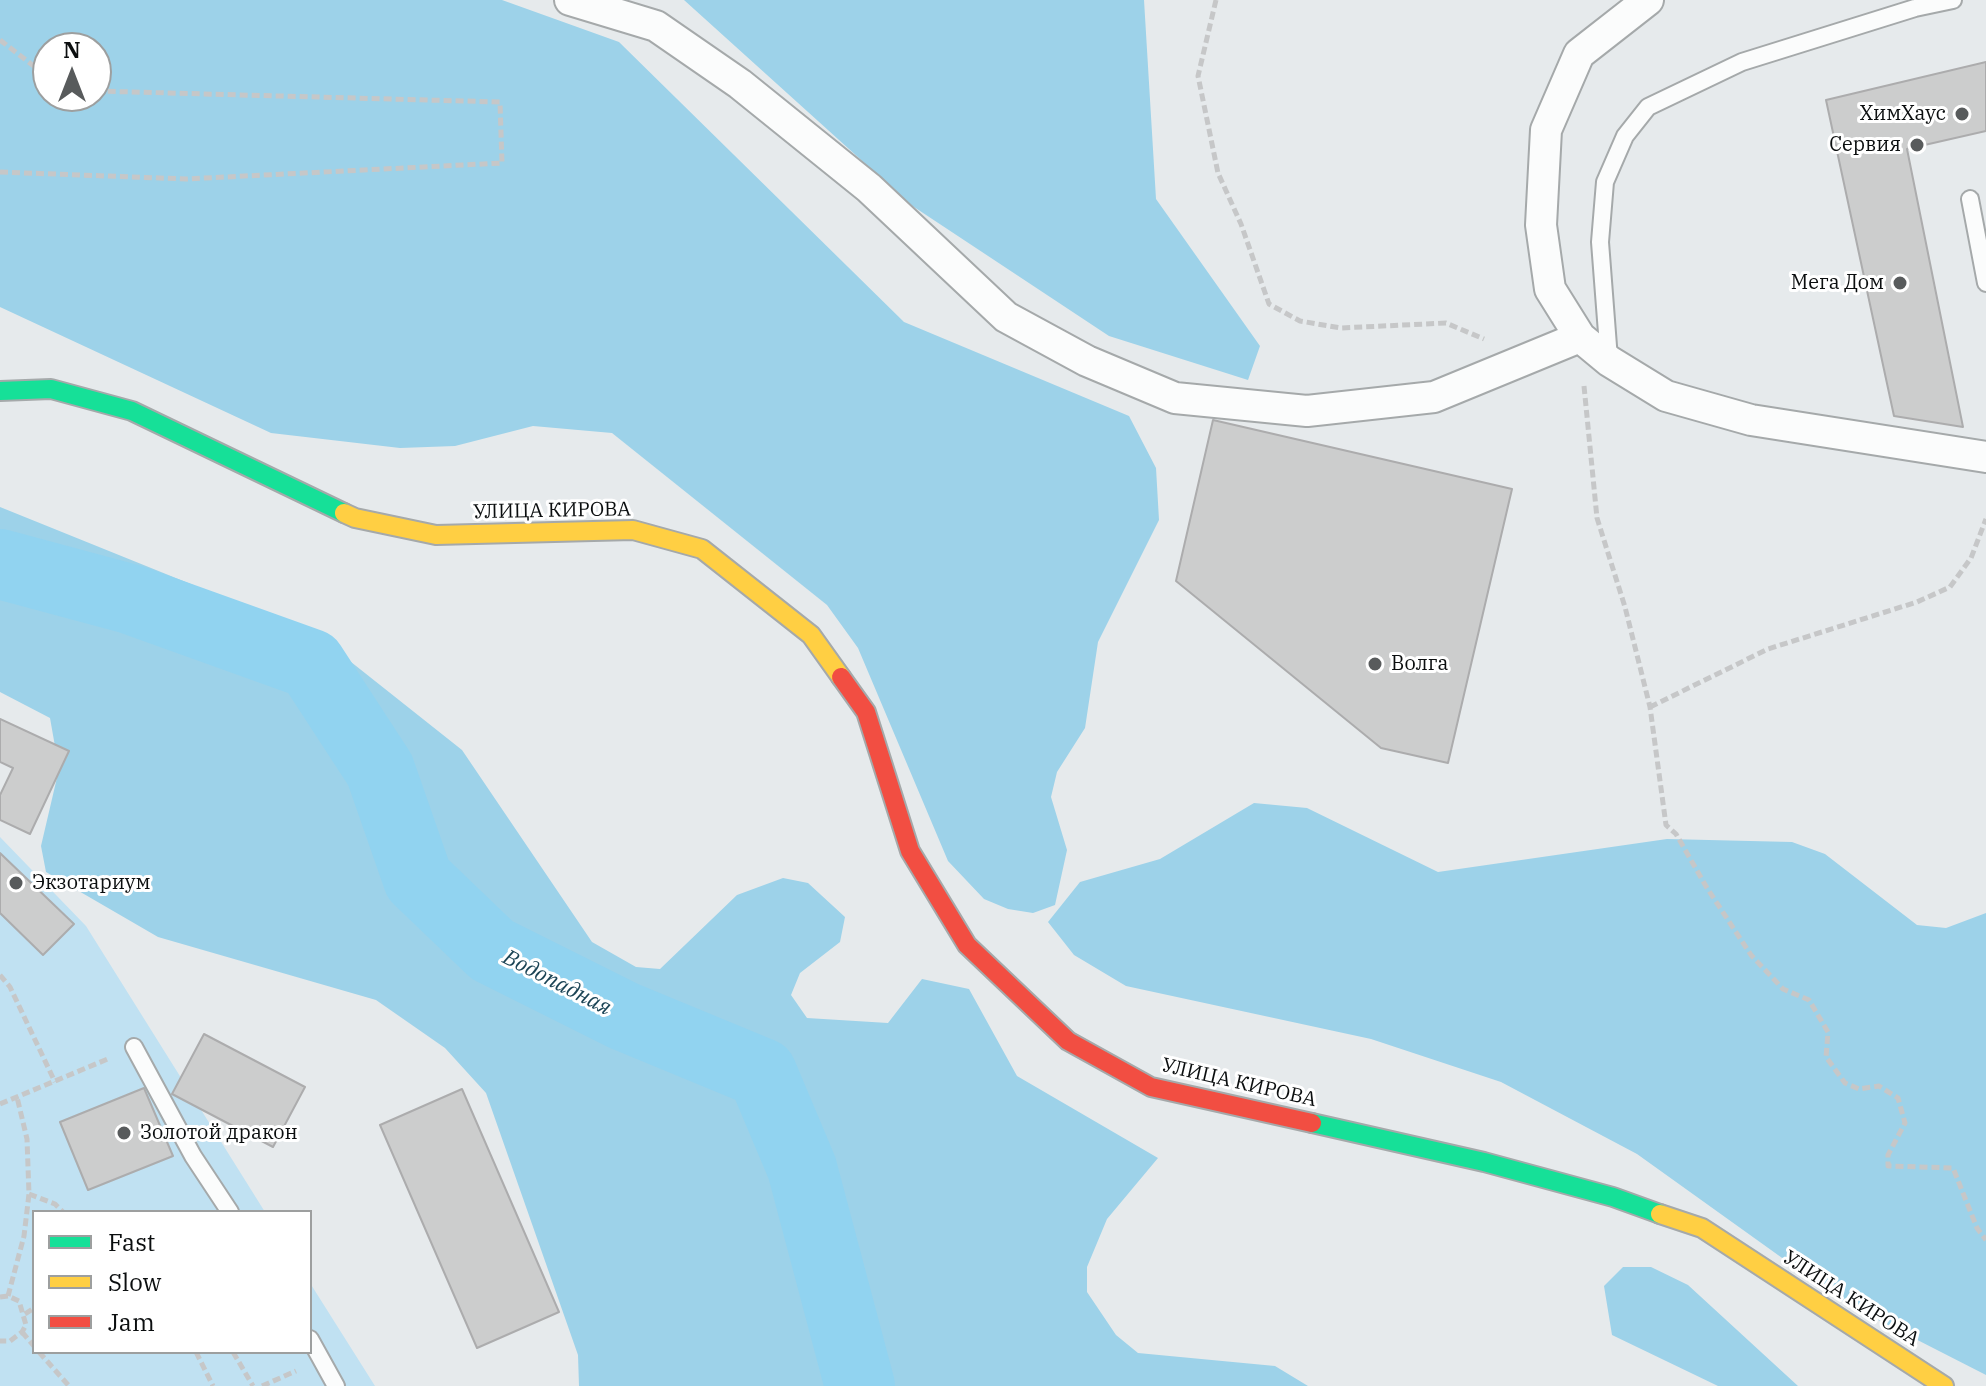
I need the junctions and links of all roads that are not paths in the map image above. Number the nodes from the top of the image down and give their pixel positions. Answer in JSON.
{"nodes":[{"id":1,"x":570,"y":0,"type":"edge"},
{"id":2,"x":1648,"y":0,"type":"edge"},
{"id":3,"x":1953,"y":0,"type":"edge"},
{"id":4,"x":1970,"y":199,"type":"dead end"},
{"id":5,"x":1986,"y":283,"type":"edge"},
{"id":6,"x":1580,"y":337,"type":"junction"},
{"id":7,"x":1609,"y":361,"type":"junction"},
{"id":8,"x":0,"y":392,"type":"edge"},
{"id":9,"x":1986,"y":457,"type":"edge"},
{"id":10,"x":134,"y":1047,"type":"road end"},
{"id":11,"x":229,"y":1210,"type":"edge"},
{"id":12,"x":312,"y":1342,"type":"edge"},
{"id":13,"x":336,"y":1386,"type":"edge"},
{"id":14,"x":1943,"y":1386,"type":"edge"}],
"edges":[{"from":1,"to":6,"type":"street"},
{"from":2,"to":6,"type":"street"},
{"from":3,"to":7,"type":"lane"},
{"from":4,"to":5,"type":"lane"},
{"from":6,"to":7,"type":"street"},
{"from":7,"to":9,"type":"street"},
{"from":8,"to":14,"type":"street","name":"УЛИЦА КИРОВА"},
{"from":10,"to":11,"type":"lane"},
{"from":12,"to":13,"type":"lane"}]}
